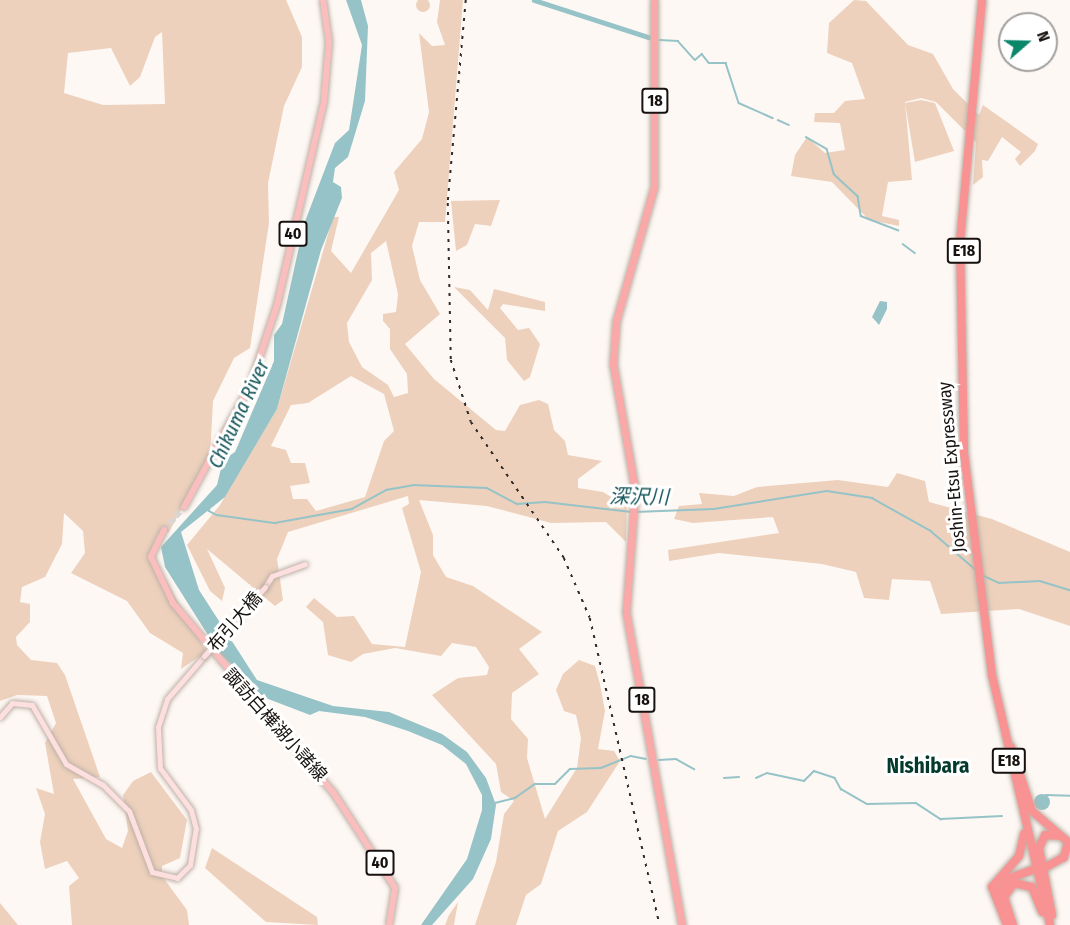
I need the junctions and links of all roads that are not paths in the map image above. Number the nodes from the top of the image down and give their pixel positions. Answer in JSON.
{"nodes":[{"id":1,"x":323,"y":0,"type":"edge"},
{"id":2,"x":654,"y":0,"type":"edge"},
{"id":3,"x":982,"y":0,"type":"edge"},
{"id":4,"x":987,"y":0,"type":"edge"},
{"id":5,"x":970,"y":503,"type":"junction"},
{"id":6,"x":184,"y":507,"type":"tunnel mouth"},
{"id":7,"x":164,"y":530,"type":"tunnel mouth"},
{"id":8,"x":305,"y":564,"type":"dead end"},
{"id":9,"x":981,"y":595,"type":"junction"},
{"id":10,"x":0,"y":717,"type":"edge"},
{"id":11,"x":1010,"y":743,"type":"junction"},
{"id":12,"x":1010,"y":762,"type":"junction"},
{"id":13,"x":1001,"y":914,"type":"junction"},
{"id":14,"x":1051,"y":923,"type":"edge"},
{"id":15,"x":388,"y":925,"type":"edge"},
{"id":16,"x":682,"y":925,"type":"edge"},
{"id":17,"x":1010,"y":925,"type":"edge"}],
"edges":[{"from":1,"to":6,"type":"main road","number":"40"},
{"from":2,"to":16,"type":"highway","number":"18"},
{"from":3,"to":5,"type":"highway","name":"Joshin-Etsu Expressway","number":"E18"},
{"from":4,"to":5,"type":"highway","name":"Joshin-Etsu Expressway","number":"E18"},
{"from":5,"to":9,"type":"highway","name":"Joshin-Etsu Expressway","number":"E18"},
{"from":7,"to":15,"type":"main road","name":"諏訪白樺湖小諸線","number":"40"},
{"from":8,"to":10,"type":"main road","name":"布引大橋","bridge":true},
{"from":9,"to":11,"type":"highway","name":"Joshin-Etsu Expressway","number":"E18"},
{"from":9,"to":12,"type":"highway","name":"Joshin-Etsu Expressway","number":"E18"},
{"from":11,"to":14,"type":"highway","name":"Joshin-Etsu Expressway","number":"E18"},
{"from":11,"to":14,"type":"highway"},
{"from":12,"to":13,"type":"highway"},
{"from":12,"to":14,"type":"highway","name":"Joshin-Etsu Expressway","number":"E18"},
{"from":13,"to":17,"type":"highway"},
{"from":13,"to":17,"type":"highway"},
{"from":14,"to":17,"type":"highway"}]}
